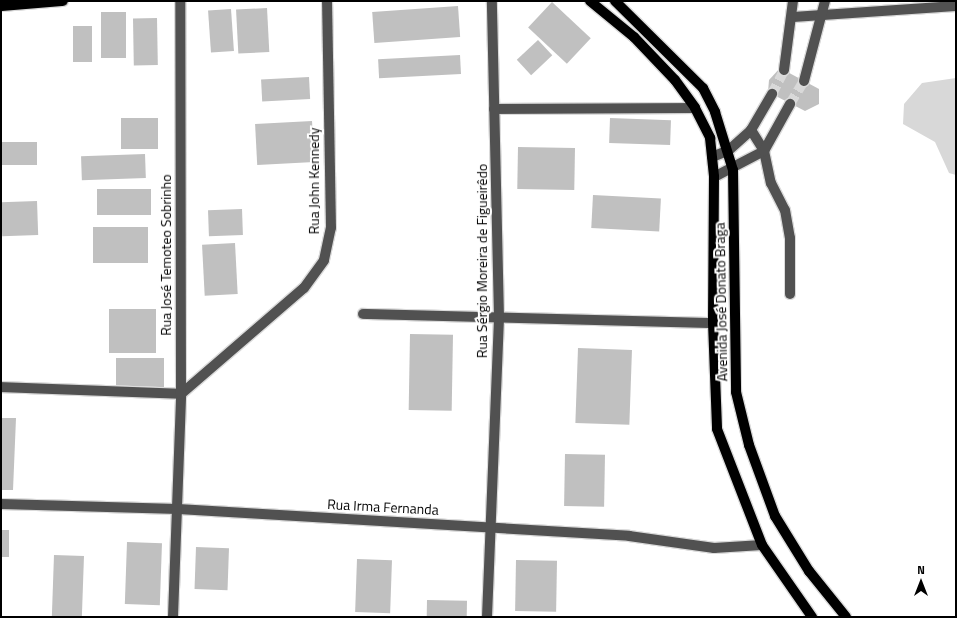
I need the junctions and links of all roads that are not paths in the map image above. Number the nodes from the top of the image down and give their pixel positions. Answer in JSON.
{"nodes":[{"id":1,"x":63,"y":1,"type":"edge"},
{"id":2,"x":180,"y":1,"type":"edge"},
{"id":3,"x":327,"y":1,"type":"edge"},
{"id":4,"x":492,"y":1,"type":"edge"},
{"id":5,"x":590,"y":1,"type":"edge"},
{"id":6,"x":616,"y":1,"type":"edge"},
{"id":7,"x":793,"y":1,"type":"edge"},
{"id":8,"x":825,"y":1,"type":"edge"},
{"id":9,"x":16,"y":3,"type":"edge"},
{"id":10,"x":1,"y":6,"type":"edge"},
{"id":11,"x":956,"y":6,"type":"edge"},
{"id":12,"x":824,"y":13,"type":"junction"},
{"id":13,"x":793,"y":17,"type":"junction"},
{"id":14,"x":784,"y":70,"type":"tunnel mouth"},
{"id":15,"x":804,"y":81,"type":"tunnel mouth"},
{"id":16,"x":772,"y":94,"type":"tunnel mouth"},
{"id":17,"x":790,"y":104,"type":"tunnel mouth"},
{"id":18,"x":695,"y":108,"type":"junction"},
{"id":19,"x":494,"y":109,"type":"junction"},
{"id":20,"x":751,"y":130,"type":"junction"},
{"id":21,"x":729,"y":150,"type":"junction"},
{"id":22,"x":764,"y":151,"type":"junction"},
{"id":23,"x":712,"y":157,"type":"junction"},
{"id":24,"x":733,"y":170,"type":"junction"},
{"id":25,"x":714,"y":177,"type":"junction"},
{"id":26,"x":790,"y":294,"type":"dead end"},
{"id":27,"x":363,"y":314,"type":"dead end"},
{"id":28,"x":499,"y":317,"type":"junction"},
{"id":29,"x":713,"y":323,"type":"junction"},
{"id":30,"x":1,"y":387,"type":"edge"},
{"id":31,"x":180,"y":394,"type":"junction"},
{"id":32,"x":1,"y":504,"type":"edge"},
{"id":33,"x":178,"y":509,"type":"junction"},
{"id":34,"x":488,"y":528,"type":"junction"},
{"id":35,"x":762,"y":545,"type":"junction"},
{"id":36,"x":173,"y":617,"type":"edge"},
{"id":37,"x":487,"y":617,"type":"edge"},
{"id":38,"x":812,"y":617,"type":"edge"},
{"id":39,"x":846,"y":617,"type":"edge"}],
"edges":[{"from":1,"to":9,"type":"main road"},
{"from":2,"to":31,"type":"street","name":"Rua José Temoteo Sobrinho"},
{"from":3,"to":31,"type":"street","name":"Rua John Kennedy"},
{"from":4,"to":19,"type":"street","name":"Rua Sérgio Moreira de Figueirêdo"},
{"from":5,"to":18,"type":"main road","name":"Avenida José Donato Braga"},
{"from":6,"to":21,"type":"main road","name":"Avenida José Donato Braga"},
{"from":7,"to":13,"type":"street"},
{"from":8,"to":12,"type":"street"},
{"from":9,"to":10,"type":"main road"},
{"from":11,"to":12,"type":"street"},
{"from":12,"to":13,"type":"street"},
{"from":12,"to":15,"type":"street"},
{"from":13,"to":14,"type":"street"},
{"from":16,"to":20,"type":"street"},
{"from":17,"to":22,"type":"street"},
{"from":18,"to":19,"type":"street"},
{"from":18,"to":23,"type":"main road","name":"Avenida José Donato Braga"},
{"from":19,"to":28,"type":"street","name":"Rua Sérgio Moreira de Figueirêdo"},
{"from":20,"to":21,"type":"street"},
{"from":20,"to":22,"type":"street"},
{"from":21,"to":23,"type":"street"},
{"from":21,"to":24,"type":"main road","name":"Avenida José Donato Braga"},
{"from":22,"to":24,"type":"street"},
{"from":22,"to":26,"type":"street"},
{"from":23,"to":25,"type":"main road","name":"Avenida José Donato Braga"},
{"from":24,"to":25,"type":"street"},
{"from":24,"to":39,"type":"main road","name":"Avenida José Donato Braga"},
{"from":25,"to":29,"type":"main road","name":"Avenida José Donato Braga"},
{"from":27,"to":28,"type":"street"},
{"from":28,"to":29,"type":"street"},
{"from":28,"to":34,"type":"street","name":"Rua Sérgio Moreira de Figueirêdo"},
{"from":29,"to":35,"type":"main road","name":"Avenida José Donato Braga"},
{"from":30,"to":31,"type":"street"},
{"from":31,"to":33,"type":"street","name":"Rua José Temoteo Sobrinho"},
{"from":32,"to":33,"type":"street","name":"Rua Irma Fernanda"},
{"from":33,"to":34,"type":"street","name":"Rua Irma Fernanda"},
{"from":33,"to":36,"type":"street","name":"Rua José Temoteo Sobrinho"},
{"from":34,"to":35,"type":"street","name":"Rua Irma Fernanda"},
{"from":34,"to":37,"type":"street","name":"Rua Sérgio Moreira de Figueirêdo"},
{"from":35,"to":38,"type":"main road","name":"Avenida José Donato Braga"}]}
